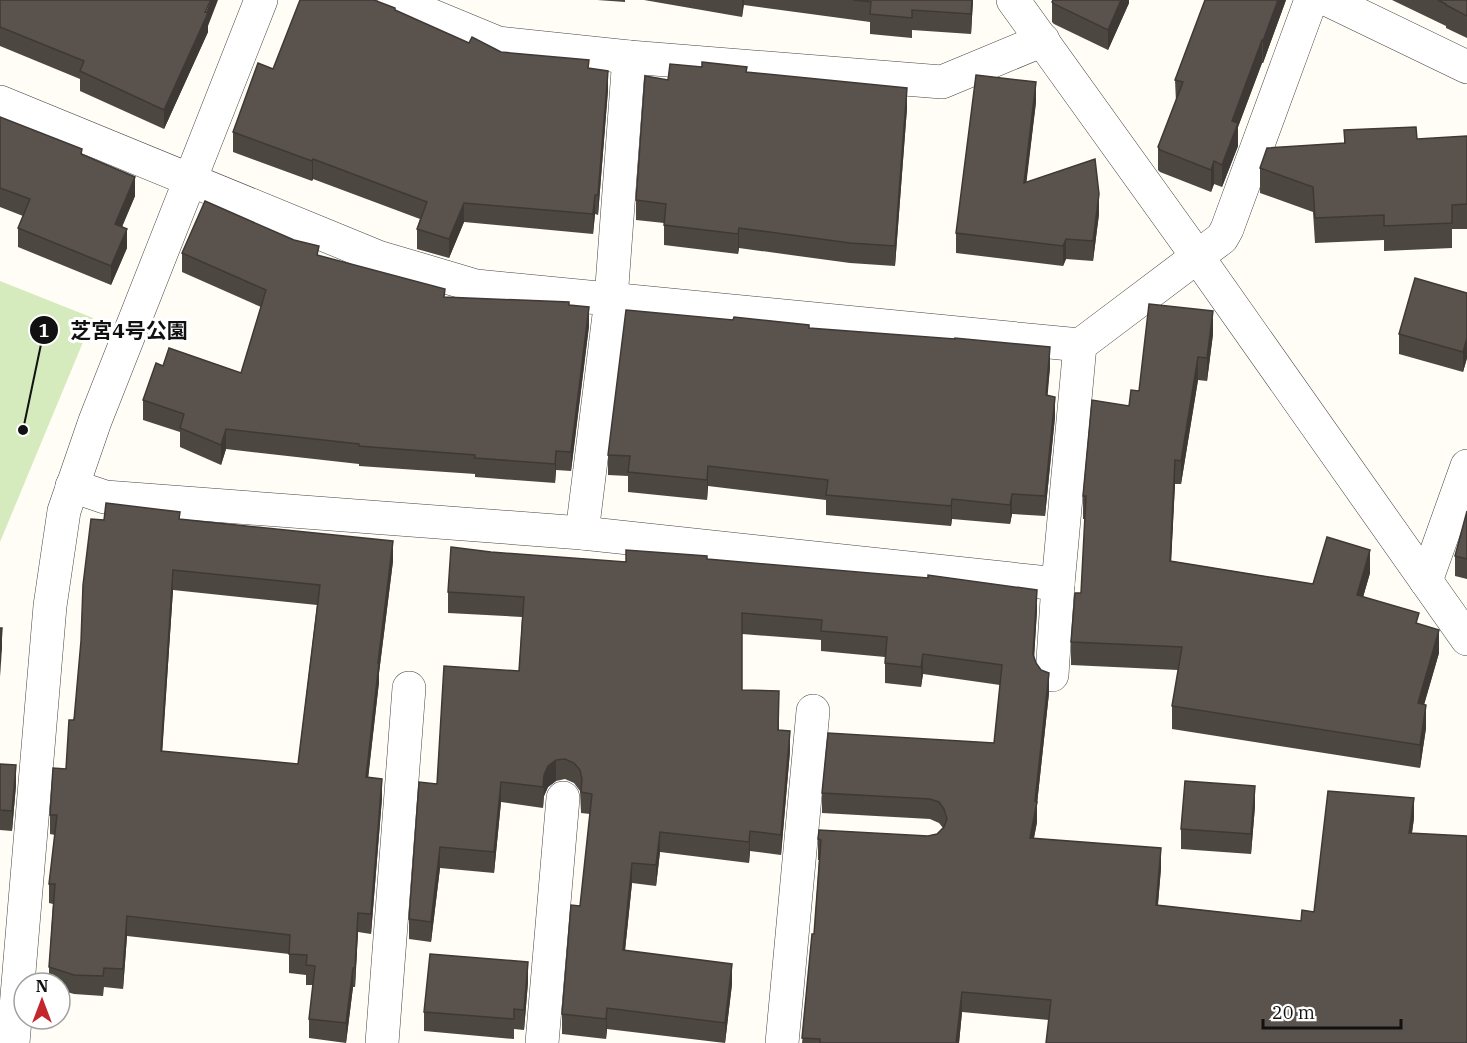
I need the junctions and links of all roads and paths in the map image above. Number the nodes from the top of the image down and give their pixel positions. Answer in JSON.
{"nodes":[{"id":1,"x":261,"y":0,"type":"edge"},
{"id":2,"x":394,"y":0,"type":"edge"},
{"id":3,"x":1013,"y":0,"type":"edge"},
{"id":4,"x":1311,"y":0,"type":"edge"},
{"id":5,"x":1328,"y":0,"type":"edge"},
{"id":6,"x":1043,"y":40,"type":"junction"},
{"id":7,"x":629,"y":57,"type":"junction"},
{"id":8,"x":1467,"y":67,"type":"edge"},
{"id":9,"x":0,"y":102,"type":"edge"},
{"id":10,"x":191,"y":179,"type":"junction"},
{"id":11,"x":1197,"y":256,"type":"junction"},
{"id":12,"x":611,"y":299,"type":"junction"},
{"id":13,"x":1080,"y":345,"type":"junction"},
{"id":14,"x":1467,"y":466,"type":"edge"},
{"id":15,"x":72,"y":486,"type":"junction"},
{"id":16,"x":582,"y":533,"type":"junction"},
{"id":17,"x":1426,"y":581,"type":"junction"},
{"id":18,"x":1058,"y":584,"type":"junction"},
{"id":19,"x":1467,"y":639,"type":"edge"},
{"id":20,"x":1052,"y":675,"type":"dead end"},
{"id":21,"x":409,"y":688,"type":"dead end"},
{"id":22,"x":813,"y":711,"type":"dead end"},
{"id":23,"x":563,"y":798,"type":"dead end"},
{"id":24,"x":802,"y":831,"type":"junction"},
{"id":25,"x":836,"y":833,"type":"edge"},
{"id":26,"x":13,"y":1043,"type":"edge"},
{"id":27,"x":382,"y":1043,"type":"edge"},
{"id":28,"x":542,"y":1043,"type":"edge"},
{"id":29,"x":782,"y":1043,"type":"edge"}],
"edges":[{"from":1,"to":10,"type":"street"},
{"from":2,"to":7,"type":"street"},
{"from":3,"to":6,"type":"street"},
{"from":4,"to":11,"type":"street"},
{"from":5,"to":8,"type":"street"},
{"from":6,"to":7,"type":"street"},
{"from":6,"to":11,"type":"street"},
{"from":7,"to":12,"type":"street"},
{"from":9,"to":10,"type":"street"},
{"from":10,"to":12,"type":"street"},
{"from":10,"to":15,"type":"street"},
{"from":11,"to":13,"type":"street"},
{"from":11,"to":17,"type":"street"},
{"from":12,"to":13,"type":"street"},
{"from":12,"to":16,"type":"street"},
{"from":13,"to":18,"type":"street"},
{"from":14,"to":17,"type":"street"},
{"from":15,"to":16,"type":"street"},
{"from":15,"to":26,"type":"street"},
{"from":16,"to":18,"type":"street"},
{"from":17,"to":19,"type":"street"},
{"from":18,"to":20,"type":"street"},
{"from":21,"to":27,"type":"street"},
{"from":22,"to":24,"type":"street"},
{"from":23,"to":28,"type":"street"},
{"from":24,"to":25,"type":"street"},
{"from":24,"to":29,"type":"street"}]}
